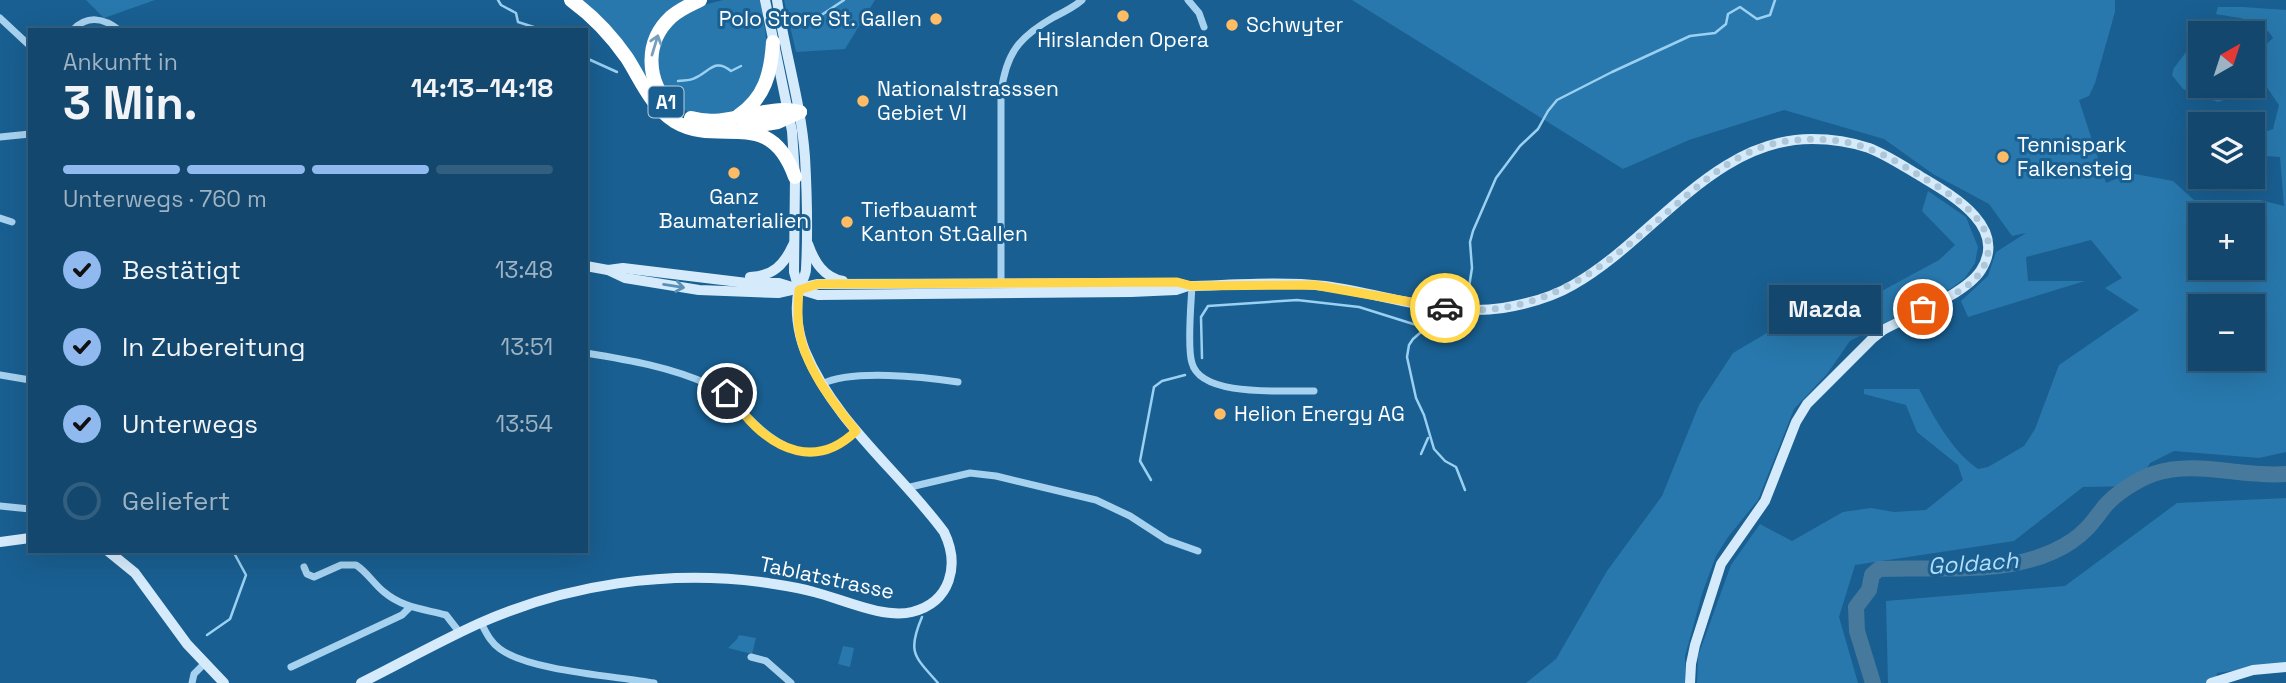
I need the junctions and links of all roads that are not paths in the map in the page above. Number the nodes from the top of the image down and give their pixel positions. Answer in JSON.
{"nodes":[{"id":1,"x":571,"y":0,"type":"edge"},
{"id":2,"x":700,"y":0,"type":"edge"},
{"id":3,"x":1082,"y":0,"type":"edge"},
{"id":4,"x":1188,"y":0,"type":"edge"},
{"id":5,"x":772,"y":5,"type":"edge"},
{"id":6,"x":0,"y":18,"type":"edge"},
{"id":7,"x":1204,"y":27,"type":"dead end"},
{"id":8,"x":75,"y":28,"type":"edge"},
{"id":9,"x":116,"y":28,"type":"edge"},
{"id":10,"x":773,"y":43,"type":"junction"},
{"id":11,"x":28,"y":44,"type":"edge"},
{"id":12,"x":793,"y":113,"type":"junction"},
{"id":13,"x":733,"y":124,"type":"junction"},
{"id":14,"x":28,"y":134,"type":"edge"},
{"id":15,"x":0,"y":137,"type":"edge"},
{"id":16,"x":795,"y":177,"type":"junction"},
{"id":17,"x":0,"y":218,"type":"edge"},
{"id":18,"x":12,"y":222,"type":"dead end"},
{"id":19,"x":801,"y":239,"type":"junction"},
{"id":20,"x":588,"y":266,"type":"edge"},
{"id":21,"x":608,"y":270,"type":"junction"},
{"id":22,"x":716,"y":279,"type":"junction"},
{"id":23,"x":863,"y":284,"type":"junction"},
{"id":24,"x":1190,"y":286,"type":"junction"},
{"id":25,"x":1002,"y":288,"type":"junction"},
{"id":26,"x":799,"y":290,"type":"junction"},
{"id":27,"x":588,"y":353,"type":"edge"},
{"id":28,"x":0,"y":375,"type":"edge"},
{"id":29,"x":28,"y":380,"type":"edge"},
{"id":30,"x":958,"y":382,"type":"dead end"},
{"id":31,"x":822,"y":384,"type":"junction"},
{"id":32,"x":1314,"y":391,"type":"dead end"},
{"id":33,"x":856,"y":431,"type":"junction"},
{"id":34,"x":905,"y":488,"type":"junction"},
{"id":35,"x":0,"y":506,"type":"edge"},
{"id":36,"x":28,"y":509,"type":"edge"},
{"id":37,"x":28,"y":538,"type":"edge"},
{"id":38,"x":0,"y":542,"type":"edge"},
{"id":39,"x":1198,"y":551,"type":"dead end"},
{"id":40,"x":110,"y":553,"type":"edge"},
{"id":41,"x":304,"y":568,"type":"dead end"},
{"id":42,"x":410,"y":607,"type":"junction"},
{"id":43,"x":481,"y":623,"type":"junction"},
{"id":44,"x":460,"y":633,"type":"junction"},
{"id":45,"x":751,"y":657,"type":"dead end"},
{"id":46,"x":204,"y":664,"type":"junction"},
{"id":47,"x":291,"y":667,"type":"dead end"},
{"id":48,"x":2286,"y":667,"type":"edge"},
{"id":49,"x":192,"y":683,"type":"edge"},
{"id":50,"x":224,"y":683,"type":"edge"},
{"id":51,"x":361,"y":683,"type":"edge"},
{"id":52,"x":654,"y":683,"type":"edge"},
{"id":53,"x":791,"y":683,"type":"edge"},
{"id":54,"x":1690,"y":683,"type":"edge"},
{"id":55,"x":2211,"y":683,"type":"edge"}],
"edges":[{"from":1,"to":13,"type":"highway","number":"A1"},
{"from":13,"to":2,"type":"highway","number":"A1","one_way":true},
{"from":3,"to":25,"type":"street"},
{"from":4,"to":7,"type":"street"},
{"from":5,"to":10,"type":"main road"},
{"from":5,"to":12,"type":"main road"},
{"from":6,"to":11,"type":"street"},
{"from":8,"to":9,"type":"street"},
{"from":10,"to":12,"type":"main road"},
{"from":10,"to":13,"type":"highway"},
{"from":12,"to":13,"type":"highway","number":"A1"},
{"from":12,"to":16,"type":"main road"},
{"from":12,"to":19,"type":"main road"},
{"from":13,"to":16,"type":"highway","number":"A1"},
{"from":14,"to":15,"type":"street"},
{"from":16,"to":19,"type":"main road"},
{"from":17,"to":18,"type":"street"},
{"from":19,"to":22,"type":"main road"},
{"from":19,"to":23,"type":"main road"},
{"from":19,"to":26,"type":"main road","name":"Tablatstrasse"},
{"from":20,"to":21,"type":"main road"},
{"from":21,"to":22,"type":"main road"},
{"from":21,"to":26,"type":"main road","one_way":true},
{"from":22,"to":26,"type":"main road"},
{"from":23,"to":25,"type":"main road"},
{"from":23,"to":26,"type":"main road"},
{"from":24,"to":25,"type":"main road"},
{"from":24,"to":32,"type":"street"},
{"from":24,"to":54,"type":"main road"},
{"from":25,"to":26,"type":"main road"},
{"from":26,"to":31,"type":"main road","name":"Tablatstrasse"},
{"from":27,"to":33,"type":"street"},
{"from":28,"to":29,"type":"street"},
{"from":30,"to":31,"type":"street"},
{"from":31,"to":33,"type":"main road","name":"Tablatstrasse"},
{"from":33,"to":34,"type":"main road","name":"Tablatstrasse"},
{"from":34,"to":39,"type":"street"},
{"from":34,"to":43,"type":"main road","name":"Tablatstrasse"},
{"from":35,"to":36,"type":"street"},
{"from":37,"to":38,"type":"main road"},
{"from":40,"to":46,"type":"main road"},
{"from":41,"to":42,"type":"street"},
{"from":42,"to":44,"type":"street"},
{"from":42,"to":47,"type":"street"},
{"from":43,"to":44,"type":"main road","name":"Tablatstrasse"},
{"from":43,"to":52,"type":"street"},
{"from":44,"to":51,"type":"main road","name":"Tablatstrasse"},
{"from":45,"to":53,"type":"street"},
{"from":46,"to":49,"type":"street"},
{"from":46,"to":50,"type":"main road"},
{"from":48,"to":55,"type":"main road"}]}
